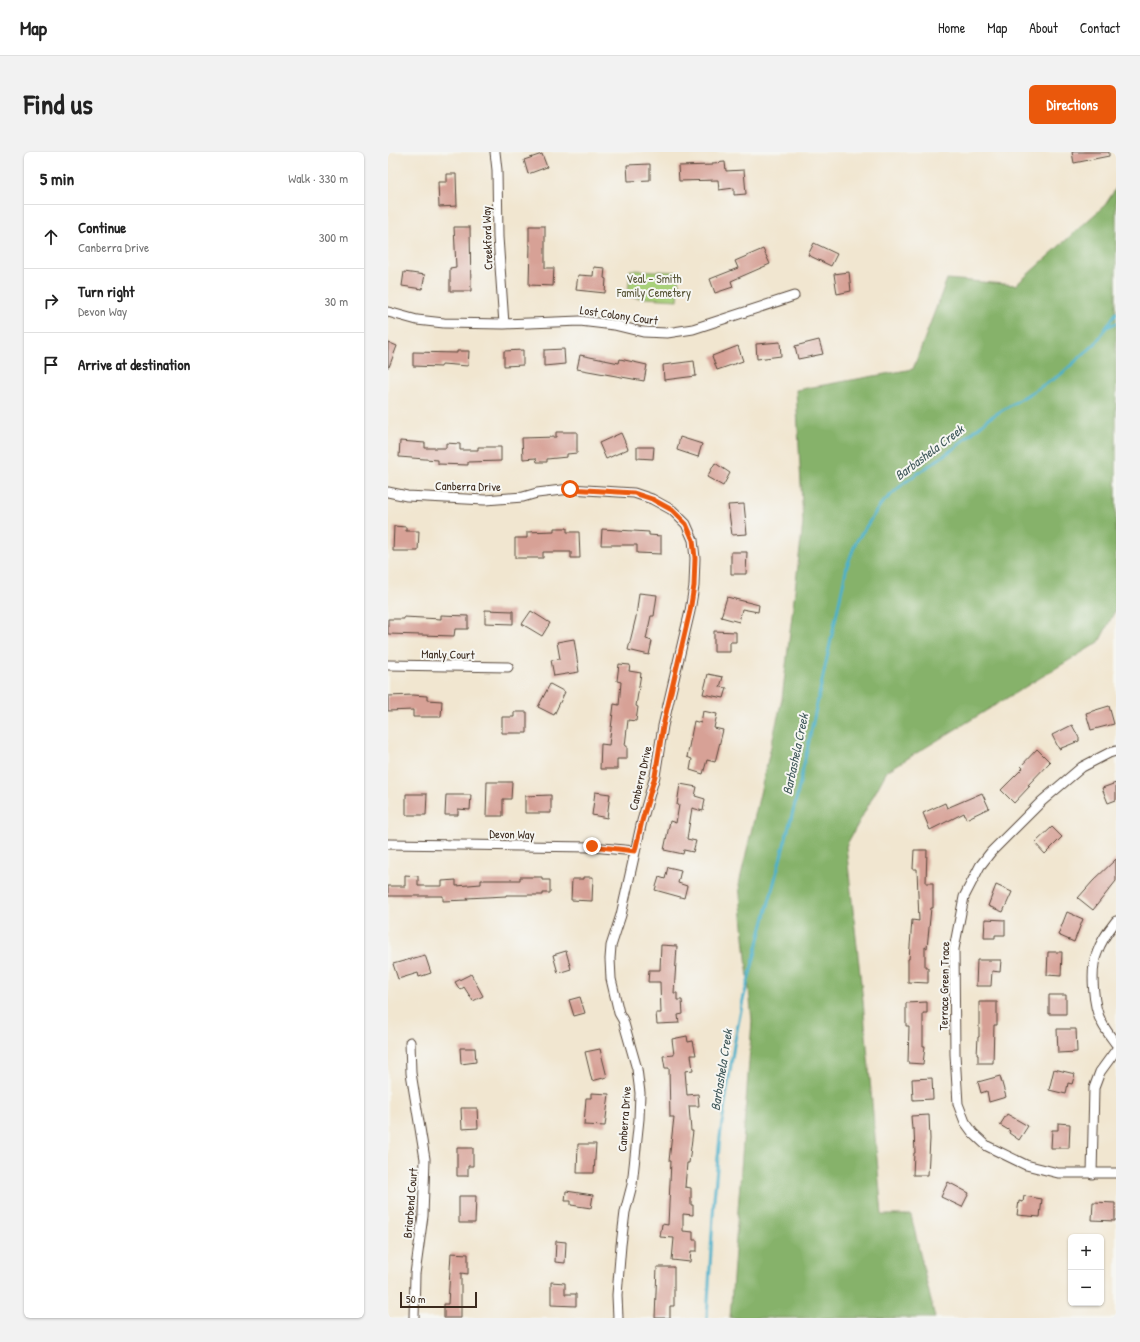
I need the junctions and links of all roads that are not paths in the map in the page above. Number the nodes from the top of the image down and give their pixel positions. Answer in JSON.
{"nodes":[{"id":1,"x":495,"y":152,"type":"edge"},
{"id":2,"x":794,"y":296,"type":"dead end"},
{"id":3,"x":388,"y":312,"type":"edge"},
{"id":4,"x":504,"y":324,"type":"junction"},
{"id":5,"x":388,"y":492,"type":"edge"},
{"id":6,"x":388,"y":665,"type":"edge"},
{"id":7,"x":508,"y":667,"type":"dead end"},
{"id":8,"x":1116,"y":751,"type":"edge"},
{"id":9,"x":388,"y":844,"type":"edge"},
{"id":10,"x":635,"y":851,"type":"junction"},
{"id":11,"x":1116,"y":921,"type":"edge"},
{"id":12,"x":410,"y":1042,"type":"dead end"},
{"id":13,"x":1116,"y":1044,"type":"edge"},
{"id":14,"x":1116,"y":1050,"type":"edge"},
{"id":15,"x":1116,"y":1173,"type":"edge"},
{"id":16,"x":1092,"y":1174,"type":"junction"},
{"id":17,"x":414,"y":1318,"type":"edge"},
{"id":18,"x":618,"y":1318,"type":"edge"}],
"edges":[{"from":1,"to":4,"type":"street","name":"Creekford Way"},
{"from":2,"to":4,"type":"street","name":"Lost Colony Court"},
{"from":3,"to":4,"type":"street","name":"Lost Colony Court"},
{"from":5,"to":10,"type":"street","name":"Canberra Drive"},
{"from":6,"to":7,"type":"street","name":"Manly Court"},
{"from":8,"to":16,"type":"street","name":"Terrace Green Trace"},
{"from":9,"to":10,"type":"street","name":"Devon Way"},
{"from":10,"to":18,"type":"street","name":"Canberra Drive"},
{"from":11,"to":13,"type":"street"},
{"from":12,"to":17,"type":"street","name":"Briarbend Court"},
{"from":14,"to":16,"type":"street"},
{"from":15,"to":16,"type":"street","name":"Terrace Green Trace"}]}
